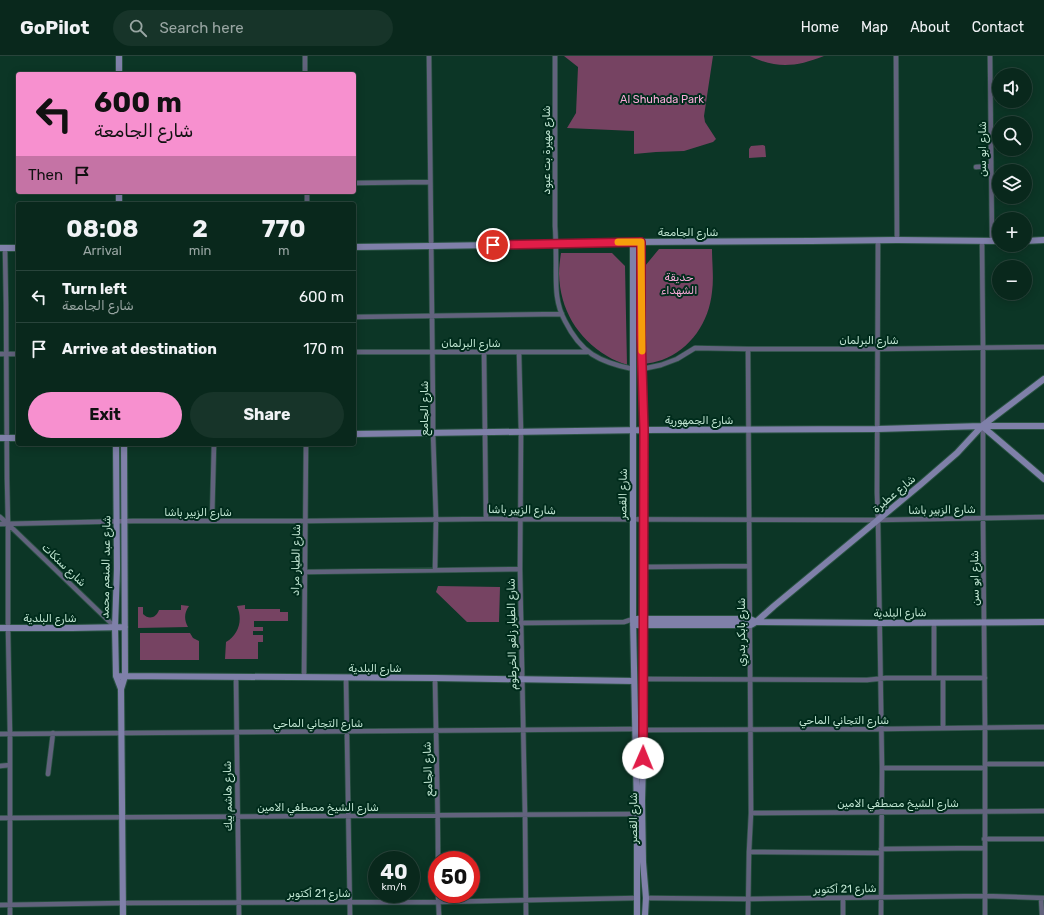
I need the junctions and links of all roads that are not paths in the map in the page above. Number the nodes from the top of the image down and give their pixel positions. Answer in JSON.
{"nodes":[{"id":1,"x":119,"y":56,"type":"edge"},
{"id":2,"x":305,"y":56,"type":"edge"},
{"id":3,"x":429,"y":56,"type":"edge"},
{"id":4,"x":555,"y":56,"type":"edge"},
{"id":5,"x":896,"y":56,"type":"edge"},
{"id":6,"x":990,"y":56,"type":"edge"},
{"id":7,"x":119,"y":72,"type":"edge"},
{"id":8,"x":305,"y":72,"type":"edge"},
{"id":9,"x":991,"y":166,"type":"junction"},
{"id":10,"x":976,"y":167,"type":"dead end"},
{"id":11,"x":430,"y":182,"type":"junction"},
{"id":12,"x":356,"y":183,"type":"edge"},
{"id":13,"x":878,"y":240,"type":"junction"},
{"id":14,"x":897,"y":240,"type":"junction"},
{"id":15,"x":1044,"y":240,"type":"edge"},
{"id":16,"x":982,"y":241,"type":"junction"},
{"id":17,"x":992,"y":241,"type":"joint"},
{"id":18,"x":1032,"y":241,"type":"edge"},
{"id":19,"x":633,"y":242,"type":"junction"},
{"id":20,"x":641,"y":242,"type":"junction"},
{"id":21,"x":556,"y":244,"type":"junction"},
{"id":22,"x":356,"y":246,"type":"edge"},
{"id":23,"x":431,"y":246,"type":"junction"},
{"id":24,"x":3,"y":248,"type":"edge"},
{"id":25,"x":16,"y":248,"type":"edge"},
{"id":26,"x":562,"y":314,"type":"junction"},
{"id":27,"x":432,"y":316,"type":"junction"},
{"id":28,"x":356,"y":317,"type":"edge"},
{"id":29,"x":1044,"y":346,"type":"edge"},
{"id":30,"x":983,"y":347,"type":"junction"},
{"id":31,"x":748,"y":349,"type":"junction"},
{"id":32,"x":878,"y":349,"type":"junction"},
{"id":33,"x":356,"y":352,"type":"edge"},
{"id":34,"x":484,"y":352,"type":"junction"},
{"id":35,"x":519,"y":352,"type":"junction"},
{"id":36,"x":587,"y":352,"type":"junction"},
{"id":37,"x":433,"y":353,"type":"junction"},
{"id":38,"x":0,"y":354,"type":"edge"},
{"id":39,"x":6,"y":354,"type":"junction"},
{"id":40,"x":16,"y":354,"type":"edge"},
{"id":41,"x":633,"y":369,"type":"junction"},
{"id":42,"x":642,"y":369,"type":"junction"},
{"id":43,"x":1044,"y":379,"type":"edge"},
{"id":44,"x":982,"y":426,"type":"junction"},
{"id":45,"x":1044,"y":426,"type":"edge"},
{"id":46,"x":878,"y":429,"type":"junction"},
{"id":47,"x":644,"y":430,"type":"junction"},
{"id":48,"x":749,"y":430,"type":"junction"},
{"id":49,"x":634,"y":431,"type":"junction"},
{"id":50,"x":485,"y":432,"type":"junction"},
{"id":51,"x":521,"y":432,"type":"junction"},
{"id":52,"x":433,"y":433,"type":"junction"},
{"id":53,"x":356,"y":434,"type":"edge"},
{"id":54,"x":3,"y":438,"type":"edge"},
{"id":55,"x":16,"y":438,"type":"edge"},
{"id":56,"x":116,"y":446,"type":"edge"},
{"id":57,"x":124,"y":446,"type":"edge"},
{"id":58,"x":214,"y":446,"type":"edge"},
{"id":59,"x":306,"y":446,"type":"edge"},
{"id":60,"x":1044,"y":480,"type":"edge"},
{"id":61,"x":0,"y":517,"type":"edge"},
{"id":62,"x":1044,"y":517,"type":"edge"},
{"id":63,"x":486,"y":518,"type":"junction"},
{"id":64,"x":983,"y":518,"type":"junction"},
{"id":65,"x":436,"y":519,"type":"junction"},
{"id":66,"x":520,"y":519,"type":"junction"},
{"id":67,"x":633,"y":519,"type":"junction"},
{"id":68,"x":643,"y":519,"type":"junction"},
{"id":69,"x":749,"y":520,"type":"junction"},
{"id":70,"x":878,"y":520,"type":"junction"},
{"id":71,"x":212,"y":521,"type":"junction"},
{"id":72,"x":306,"y":521,"type":"junction"},
{"id":73,"x":117,"y":522,"type":"junction"},
{"id":74,"x":125,"y":522,"type":"junction"},
{"id":75,"x":0,"y":524,"type":"edge"},
{"id":76,"x":8,"y":524,"type":"junction"},
{"id":77,"x":749,"y":566,"type":"junction"},
{"id":78,"x":643,"y":567,"type":"junction"},
{"id":79,"x":117,"y":569,"type":"junction"},
{"id":80,"x":435,"y":569,"type":"junction"},
{"id":81,"x":520,"y":569,"type":"junction"},
{"id":82,"x":125,"y":570,"type":"junction"},
{"id":83,"x":305,"y":572,"type":"junction"},
{"id":84,"x":643,"y":619,"type":"junction"},
{"id":85,"x":633,"y":622,"type":"junction"},
{"id":86,"x":752,"y":622,"type":"junction"},
{"id":87,"x":934,"y":622,"type":"junction"},
{"id":88,"x":984,"y":622,"type":"junction"},
{"id":89,"x":1044,"y":622,"type":"edge"},
{"id":90,"x":521,"y":623,"type":"junction"},
{"id":91,"x":880,"y":623,"type":"junction"},
{"id":92,"x":643,"y":626,"type":"junction"},
{"id":93,"x":115,"y":627,"type":"junction"},
{"id":94,"x":125,"y":627,"type":"junction"},
{"id":95,"x":0,"y":628,"type":"edge"},
{"id":96,"x":8,"y":628,"type":"junction"},
{"id":97,"x":116,"y":676,"type":"junction"},
{"id":98,"x":125,"y":676,"type":"junction"},
{"id":99,"x":236,"y":677,"type":"junction"},
{"id":100,"x":304,"y":677,"type":"junction"},
{"id":101,"x":346,"y":677,"type":"junction"},
{"id":102,"x":435,"y":678,"type":"junction"},
{"id":103,"x":880,"y":678,"type":"junction"},
{"id":104,"x":934,"y":678,"type":"junction"},
{"id":105,"x":944,"y":678,"type":"junction"},
{"id":106,"x":985,"y":678,"type":"junction"},
{"id":107,"x":522,"y":679,"type":"junction"},
{"id":108,"x":644,"y":679,"type":"junction"},
{"id":109,"x":750,"y":680,"type":"junction"},
{"id":110,"x":634,"y":681,"type":"junction"},
{"id":111,"x":121,"y":689,"type":"junction"},
{"id":112,"x":1044,"y":727,"type":"edge"},
{"id":113,"x":943,"y":728,"type":"junction"},
{"id":114,"x":985,"y":728,"type":"junction"},
{"id":115,"x":636,"y":729,"type":"junction"},
{"id":116,"x":750,"y":729,"type":"junction"},
{"id":117,"x":882,"y":729,"type":"junction"},
{"id":118,"x":523,"y":730,"type":"junction"},
{"id":119,"x":644,"y":730,"type":"junction"},
{"id":120,"x":436,"y":731,"type":"junction"},
{"id":121,"x":236,"y":732,"type":"junction"},
{"id":122,"x":347,"y":732,"type":"junction"},
{"id":123,"x":53,"y":733,"type":"junction"},
{"id":124,"x":121,"y":733,"type":"junction"},
{"id":125,"x":0,"y":734,"type":"edge"},
{"id":126,"x":10,"y":734,"type":"junction"},
{"id":127,"x":1044,"y":764,"type":"edge"},
{"id":128,"x":10,"y":765,"type":"junction"},
{"id":129,"x":0,"y":766,"type":"edge"},
{"id":130,"x":985,"y":766,"type":"junction"},
{"id":131,"x":882,"y":768,"type":"junction"},
{"id":132,"x":48,"y":774,"type":"dead end"},
{"id":133,"x":1044,"y":811,"type":"edge"},
{"id":134,"x":984,"y":812,"type":"junction"},
{"id":135,"x":751,"y":813,"type":"junction"},
{"id":136,"x":881,"y":813,"type":"junction"},
{"id":137,"x":637,"y":814,"type":"junction"},
{"id":138,"x":438,"y":815,"type":"junction"},
{"id":139,"x":525,"y":815,"type":"junction"},
{"id":140,"x":237,"y":816,"type":"junction"},
{"id":141,"x":348,"y":816,"type":"junction"},
{"id":142,"x":122,"y":817,"type":"junction"},
{"id":143,"x":0,"y":818,"type":"edge"},
{"id":144,"x":10,"y":818,"type":"junction"},
{"id":145,"x":984,"y":839,"type":"junction"},
{"id":146,"x":1044,"y":839,"type":"edge"},
{"id":147,"x":984,"y":848,"type":"junction"},
{"id":148,"x":438,"y":851,"type":"edge"},
{"id":149,"x":881,"y":851,"type":"junction"},
{"id":150,"x":749,"y":852,"type":"junction"},
{"id":151,"x":985,"y":896,"type":"junction"},
{"id":152,"x":881,"y":897,"type":"junction"},
{"id":153,"x":638,"y":898,"type":"junction"},
{"id":154,"x":646,"y":898,"type":"junction"},
{"id":155,"x":842,"y":898,"type":"junction"},
{"id":156,"x":1043,"y":898,"type":"edge"},
{"id":157,"x":748,"y":899,"type":"junction"},
{"id":158,"x":525,"y":900,"type":"junction"},
{"id":159,"x":480,"y":901,"type":"edge"},
{"id":160,"x":349,"y":902,"type":"junction"},
{"id":161,"x":428,"y":902,"type":"edge"},
{"id":162,"x":123,"y":903,"type":"junction"},
{"id":163,"x":239,"y":903,"type":"junction"},
{"id":164,"x":438,"y":903,"type":"edge"},
{"id":165,"x":0,"y":905,"type":"edge"},
{"id":166,"x":10,"y":905,"type":"junction"},
{"id":167,"x":10,"y":915,"type":"edge"},
{"id":168,"x":123,"y":915,"type":"edge"},
{"id":169,"x":239,"y":915,"type":"edge"},
{"id":170,"x":350,"y":915,"type":"edge"},
{"id":171,"x":439,"y":915,"type":"edge"},
{"id":172,"x":526,"y":915,"type":"edge"},
{"id":173,"x":637,"y":915,"type":"edge"},
{"id":174,"x":645,"y":915,"type":"edge"},
{"id":175,"x":748,"y":915,"type":"edge"},
{"id":176,"x":843,"y":915,"type":"edge"},
{"id":177,"x":881,"y":915,"type":"edge"},
{"id":178,"x":985,"y":915,"type":"edge"},
{"id":179,"x":1042,"y":915,"type":"edge"}],
"edges":[{"from":1,"to":7,"type":"main road"},
{"from":2,"to":8,"type":"street"},
{"from":3,"to":11,"type":"street","name":"شارع الجامع"},
{"from":4,"to":21,"type":"street","name":"شارع مهيرة بت عبود"},
{"from":5,"to":14,"type":"street"},
{"from":6,"to":9,"type":"street","name":"شارع ابو سن"},
{"from":9,"to":10,"type":"street"},
{"from":9,"to":17,"type":"street","name":"شارع ابو سن"},
{"from":11,"to":12,"type":"street"},
{"from":11,"to":23,"type":"street","name":"شارع الجامع"},
{"from":13,"to":14,"type":"main road","name":"شارع الجامعة"},
{"from":13,"to":20,"type":"main road","name":"شارع الجامعة"},
{"from":13,"to":32,"type":"street"},
{"from":14,"to":16,"type":"main road","name":"شارع الجامعة"},
{"from":15,"to":18,"type":"main road"},
{"from":16,"to":17,"type":"main road","name":"شارع الجامعة"},
{"from":16,"to":30,"type":"street","name":"شارع ابو سن"},
{"from":19,"to":20,"type":"main road","name":"شارع الجامعة"},
{"from":19,"to":21,"type":"main road","name":"شارع الجامعة"},
{"from":19,"to":41,"type":"main road","name":"شارع القصر"},
{"from":20,"to":42,"type":"main road","name":"شارع القصر"},
{"from":21,"to":23,"type":"main road","name":"شارع الجامعة"},
{"from":21,"to":26,"type":"street","name":"شارع مهيرة بت عبود"},
{"from":22,"to":23,"type":"main road","name":"شارع الجامعة"},
{"from":23,"to":27,"type":"street","name":"شارع الجامع"},
{"from":24,"to":25,"type":"main road"},
{"from":24,"to":39,"type":"street"},
{"from":26,"to":27,"type":"street"},
{"from":26,"to":36,"type":"street","name":"شارع مهيرة بت عبود"},
{"from":27,"to":28,"type":"street"},
{"from":27,"to":37,"type":"street","name":"شارع الجامع"},
{"from":29,"to":30,"type":"street","name":"شارع البرلمان"},
{"from":30,"to":32,"type":"street","name":"شارع البرلمان"},
{"from":30,"to":44,"type":"street","name":"شارع ابو سن"},
{"from":31,"to":32,"type":"street","name":"شارع البرلمان"},
{"from":31,"to":42,"type":"street","name":"شارع البرلمان"},
{"from":31,"to":48,"type":"street","name":"شارع بابكر بدري"},
{"from":32,"to":46,"type":"street"},
{"from":33,"to":37,"type":"street","name":"شارع البرلمان"},
{"from":34,"to":35,"type":"street","name":"شارع البرلمان"},
{"from":34,"to":37,"type":"street","name":"شارع البرلمان"},
{"from":34,"to":50,"type":"street"},
{"from":35,"to":36,"type":"street","name":"شارع البرلمان"},
{"from":35,"to":51,"type":"street","name":"شارع الطيار زلفو الخرطوم"},
{"from":36,"to":41,"type":"street"},
{"from":37,"to":52,"type":"street","name":"شارع الجامع"},
{"from":38,"to":39,"type":"street"},
{"from":39,"to":40,"type":"street"},
{"from":39,"to":54,"type":"street"},
{"from":41,"to":49,"type":"main road","name":"شارع القصر"},
{"from":42,"to":47,"type":"main road","name":"شارع القصر"},
{"from":43,"to":44,"type":"main road","name":"شارع عطبرة"},
{"from":44,"to":45,"type":"main road","name":"شارع الجمهورية"},
{"from":44,"to":46,"type":"main road","name":"شارع الجمهورية"},
{"from":44,"to":60,"type":"main road"},
{"from":44,"to":64,"type":"street","name":"شارع ابو سن"},
{"from":44,"to":70,"type":"main road","name":"شارع عطبرة"},
{"from":46,"to":48,"type":"main road","name":"شارع الجمهورية"},
{"from":46,"to":70,"type":"street"},
{"from":47,"to":48,"type":"main road","name":"شارع الجمهورية"},
{"from":47,"to":49,"type":"main road","name":"شارع الجمهورية"},
{"from":47,"to":68,"type":"main road","name":"شارع القصر"},
{"from":48,"to":69,"type":"street","name":"شارع بابكر بدري"},
{"from":49,"to":51,"type":"main road","name":"شارع الجمهورية"},
{"from":49,"to":67,"type":"main road","name":"شارع القصر"},
{"from":50,"to":51,"type":"main road","name":"شارع الجمهورية"},
{"from":50,"to":52,"type":"main road","name":"شارع الجمهورية"},
{"from":50,"to":63,"type":"street"},
{"from":51,"to":66,"type":"street","name":"شارع الطيار زلفو الخرطوم"},
{"from":52,"to":53,"type":"main road","name":"شارع الجمهورية"},
{"from":52,"to":65,"type":"street","name":"شارع الجامع"},
{"from":54,"to":55,"type":"main road"},
{"from":54,"to":76,"type":"street"},
{"from":56,"to":73,"type":"main road","name":"شارع عبد المنعم محمد"},
{"from":57,"to":74,"type":"main road","name":"شارع عبد المنعم محمد"},
{"from":58,"to":71,"type":"street"},
{"from":59,"to":72,"type":"street","name":"شارع الطيار مراد"},
{"from":61,"to":76,"type":"street","name":"شارع سنكات"},
{"from":62,"to":64,"type":"street","name":"شارع الزبير باشا"},
{"from":63,"to":65,"type":"street","name":"شارع الزبير باشا"},
{"from":63,"to":66,"type":"street","name":"شارع الزبير باشا"},
{"from":64,"to":70,"type":"street","name":"شارع الزبير باشا"},
{"from":64,"to":88,"type":"street","name":"شارع ابو سن"},
{"from":65,"to":72,"type":"street","name":"شارع الزبير باشا"},
{"from":65,"to":80,"type":"street","name":"شارع الجامع"},
{"from":66,"to":67,"type":"street","name":"شارع الزبير باشا"},
{"from":66,"to":81,"type":"street","name":"شارع الطيار زلفو الخرطوم"},
{"from":67,"to":68,"type":"street","name":"شارع الزبير باشا"},
{"from":67,"to":85,"type":"main road","name":"شارع القصر"},
{"from":68,"to":69,"type":"street","name":"شارع الزبير باشا"},
{"from":68,"to":78,"type":"main road","name":"شارع القصر"},
{"from":69,"to":70,"type":"street","name":"شارع الزبير باشا"},
{"from":69,"to":77,"type":"street","name":"شارع بابكر بدري"},
{"from":70,"to":86,"type":"main road","name":"شارع عطبرة"},
{"from":70,"to":91,"type":"street"},
{"from":71,"to":72,"type":"street","name":"شارع الزبير باشا"},
{"from":71,"to":74,"type":"street","name":"شارع الزبير باشا"},
{"from":72,"to":83,"type":"street","name":"شارع الطيار مراد"},
{"from":73,"to":74,"type":"street","name":"شارع الزبير باشا"},
{"from":73,"to":76,"type":"street","name":"شارع الزبير باشا"},
{"from":73,"to":79,"type":"main road","name":"شارع عبد المنعم محمد"},
{"from":74,"to":82,"type":"main road","name":"شارع عبد المنعم محمد"},
{"from":75,"to":76,"type":"street","name":"شارع الزبير باشا"},
{"from":76,"to":93,"type":"street","name":"شارع سنكات"},
{"from":76,"to":96,"type":"street"},
{"from":77,"to":78,"type":"street"},
{"from":77,"to":86,"type":"street","name":"شارع بابكر بدري"},
{"from":78,"to":84,"type":"main road","name":"شارع القصر"},
{"from":79,"to":82,"type":"main road"},
{"from":79,"to":93,"type":"main road","name":"شارع عبد المنعم محمد"},
{"from":80,"to":81,"type":"street"},
{"from":80,"to":83,"type":"street"},
{"from":81,"to":90,"type":"street","name":"شارع الطيار زلفو الخرطوم"},
{"from":82,"to":94,"type":"main road","name":"شارع عبد المنعم محمد"},
{"from":83,"to":100,"type":"street","name":"شارع الطيار مراد"},
{"from":84,"to":85,"type":"main road","name":"شارع البلدية"},
{"from":84,"to":86,"type":"main road","name":"شارع البلدية"},
{"from":84,"to":92,"type":"main road","name":"شارع القصر"},
{"from":85,"to":90,"type":"street","name":"شارع البلدية"},
{"from":85,"to":92,"type":"main road","name":"شارع البلدية"},
{"from":85,"to":110,"type":"main road","name":"شارع القصر"},
{"from":86,"to":91,"type":"main road","name":"شارع البلدية"},
{"from":86,"to":92,"type":"main road","name":"شارع البلدية"},
{"from":86,"to":109,"type":"street","name":"شارع بابكر بدري"},
{"from":87,"to":88,"type":"main road","name":"شارع البلدية"},
{"from":87,"to":91,"type":"main road","name":"شارع البلدية"},
{"from":87,"to":104,"type":"street"},
{"from":88,"to":89,"type":"main road","name":"شارع البلدية"},
{"from":88,"to":106,"type":"street","name":"شارع ابو سن"},
{"from":90,"to":107,"type":"street","name":"شارع الطيار زلفو الخرطوم"},
{"from":91,"to":103,"type":"street"},
{"from":92,"to":108,"type":"main road","name":"شارع القصر"},
{"from":93,"to":94,"type":"main road","name":"شارع البلدية"},
{"from":93,"to":96,"type":"main road","name":"شارع البلدية"},
{"from":93,"to":97,"type":"main road","name":"شارع عبد المنعم محمد"},
{"from":94,"to":98,"type":"main road","name":"شارع عبد المنعم محمد"},
{"from":95,"to":96,"type":"main road","name":"شارع البلدية"},
{"from":96,"to":126,"type":"street"},
{"from":97,"to":98,"type":"main road","name":"شارع البلدية"},
{"from":97,"to":111,"type":"main road","name":"شارع عبد المنعم محمد"},
{"from":98,"to":99,"type":"main road","name":"شارع البلدية"},
{"from":98,"to":111,"type":"main road","name":"شارع عبد المنعم محمد"},
{"from":99,"to":100,"type":"main road","name":"شارع البلدية"},
{"from":99,"to":121,"type":"street","name":"شارع هاشم بيك"},
{"from":100,"to":101,"type":"main road","name":"شارع البلدية"},
{"from":101,"to":102,"type":"main road","name":"شارع البلدية"},
{"from":101,"to":122,"type":"street"},
{"from":102,"to":107,"type":"main road","name":"شارع البلدية"},
{"from":102,"to":120,"type":"street","name":"شارع الجامع"},
{"from":103,"to":104,"type":"street"},
{"from":103,"to":109,"type":"street"},
{"from":103,"to":117,"type":"street"},
{"from":104,"to":105,"type":"street"},
{"from":105,"to":106,"type":"street"},
{"from":105,"to":113,"type":"street"},
{"from":106,"to":114,"type":"street","name":"شارع ابو سن"},
{"from":107,"to":110,"type":"main road","name":"شارع البلدية"},
{"from":107,"to":118,"type":"street","name":"شارع الطيار زلفو الخرطوم"},
{"from":108,"to":109,"type":"street"},
{"from":108,"to":119,"type":"main road","name":"شارع القصر"},
{"from":109,"to":116,"type":"street","name":"شارع بابكر بدري"},
{"from":110,"to":115,"type":"main road","name":"شارع القصر"},
{"from":111,"to":124,"type":"main road","name":"شارع عبد المنعم محمد"},
{"from":112,"to":114,"type":"street","name":"شارع التجاني الماحي"},
{"from":113,"to":114,"type":"street","name":"شارع التجاني الماحي"},
{"from":113,"to":117,"type":"street","name":"شارع التجاني الماحي"},
{"from":114,"to":130,"type":"street","name":"شارع ابو سن"},
{"from":115,"to":118,"type":"street","name":"شارع التجاني الماحي"},
{"from":115,"to":137,"type":"main road","name":"شارع القصر"},
{"from":116,"to":117,"type":"street","name":"شارع التجاني الماحي"},
{"from":116,"to":119,"type":"street","name":"شارع التجاني الماحي"},
{"from":116,"to":135,"type":"street","name":"شارع بابكر بدري"},
{"from":117,"to":131,"type":"street"},
{"from":118,"to":120,"type":"street","name":"شارع التجاني الماحي"},
{"from":118,"to":139,"type":"street","name":"شارع الطيار زلفو الخرطوم"},
{"from":119,"to":154,"type":"main road","name":"شارع القصر"},
{"from":120,"to":122,"type":"street","name":"شارع التجاني الماحي"},
{"from":120,"to":138,"type":"street","name":"شارع الجامع"},
{"from":121,"to":122,"type":"street","name":"شارع التجاني الماحي"},
{"from":121,"to":124,"type":"street","name":"شارع التجاني الماحي"},
{"from":121,"to":140,"type":"street","name":"شارع هاشم بيك"},
{"from":122,"to":141,"type":"street"},
{"from":123,"to":124,"type":"street","name":"شارع التجاني الماحي"},
{"from":123,"to":126,"type":"street","name":"شارع التجاني الماحي"},
{"from":123,"to":132,"type":"street"},
{"from":124,"to":142,"type":"main road","name":"شارع عبد المنعم محمد"},
{"from":125,"to":126,"type":"street","name":"شارع التجاني الماحي"},
{"from":126,"to":128,"type":"street"},
{"from":127,"to":130,"type":"street"},
{"from":128,"to":129,"type":"street"},
{"from":128,"to":144,"type":"street"},
{"from":130,"to":131,"type":"street"},
{"from":130,"to":134,"type":"street","name":"شارع ابو سن"},
{"from":131,"to":136,"type":"street"},
{"from":133,"to":134,"type":"street","name":"شارع الشيخ مصطفي الامين"},
{"from":134,"to":136,"type":"street","name":"شارع الشيخ مصطفي الامين"},
{"from":134,"to":145,"type":"street","name":"شارع ابو سن"},
{"from":135,"to":136,"type":"street","name":"شارع الشيخ مصطفي الامين"},
{"from":135,"to":150,"type":"street","name":"شارع بابكر بدري"},
{"from":136,"to":149,"type":"street"},
{"from":137,"to":139,"type":"street","name":"شارع الشيخ مصطفي الامين"},
{"from":137,"to":153,"type":"main road","name":"شارع القصر"},
{"from":138,"to":139,"type":"street","name":"شارع الشيخ مصطفي الامين"},
{"from":138,"to":141,"type":"street","name":"شارع الشيخ مصطفي الامين"},
{"from":138,"to":148,"type":"street","name":"شارع الجامع"},
{"from":139,"to":158,"type":"street","name":"شارع الطيار زلفو الخرطوم"},
{"from":140,"to":141,"type":"street","name":"شارع الشيخ مصطفي الامين"},
{"from":140,"to":142,"type":"street","name":"شارع الشيخ مصطفي الامين"},
{"from":140,"to":163,"type":"street","name":"شارع هاشم بيك"},
{"from":141,"to":160,"type":"street"},
{"from":142,"to":144,"type":"street","name":"شارع الشيخ مصطفي الامين"},
{"from":142,"to":162,"type":"main road","name":"شارع عبد المنعم محمد"},
{"from":143,"to":144,"type":"street","name":"شارع الشيخ مصطفي الامين"},
{"from":144,"to":166,"type":"street"},
{"from":145,"to":146,"type":"street"},
{"from":145,"to":147,"type":"street","name":"شارع ابو سن"},
{"from":147,"to":149,"type":"street"},
{"from":147,"to":151,"type":"street","name":"شارع ابو سن"},
{"from":149,"to":150,"type":"street"},
{"from":149,"to":152,"type":"street"},
{"from":150,"to":157,"type":"street","name":"شارع بابكر بدري"},
{"from":151,"to":152,"type":"street","name":"شارع 21 أكتوبر"},
{"from":151,"to":156,"type":"street","name":"شارع 21 أكتوبر"},
{"from":151,"to":178,"type":"street","name":"شارع ابو سن"},
{"from":152,"to":155,"type":"street","name":"شارع 21 أكتوبر"},
{"from":152,"to":177,"type":"street"},
{"from":153,"to":158,"type":"street","name":"شارع 21 أكتوبر"},
{"from":153,"to":173,"type":"main road","name":"شارع القصر"},
{"from":154,"to":157,"type":"street","name":"شارع 21 أكتوبر"},
{"from":154,"to":174,"type":"main road","name":"شارع القصر"},
{"from":155,"to":157,"type":"street","name":"شارع 21 أكتوبر"},
{"from":155,"to":176,"type":"street"},
{"from":156,"to":179,"type":"street"},
{"from":157,"to":175,"type":"street","name":"شارع بابكر بدري"},
{"from":158,"to":159,"type":"street","name":"شارع 21 أكتوبر"},
{"from":158,"to":172,"type":"street","name":"شارع الطيار زلفو الخرطوم"},
{"from":160,"to":161,"type":"street","name":"شارع 21 أكتوبر"},
{"from":160,"to":163,"type":"street","name":"شارع 21 أكتوبر"},
{"from":160,"to":170,"type":"street"},
{"from":162,"to":163,"type":"street","name":"شارع 21 أكتوبر"},
{"from":162,"to":166,"type":"street","name":"شارع 21 أكتوبر"},
{"from":162,"to":168,"type":"main road","name":"شارع عبد المنعم محمد"},
{"from":163,"to":169,"type":"street","name":"شارع هاشم بيك"},
{"from":164,"to":171,"type":"street"},
{"from":165,"to":166,"type":"street","name":"شارع 21 أكتوبر"},
{"from":166,"to":167,"type":"street"}]}
